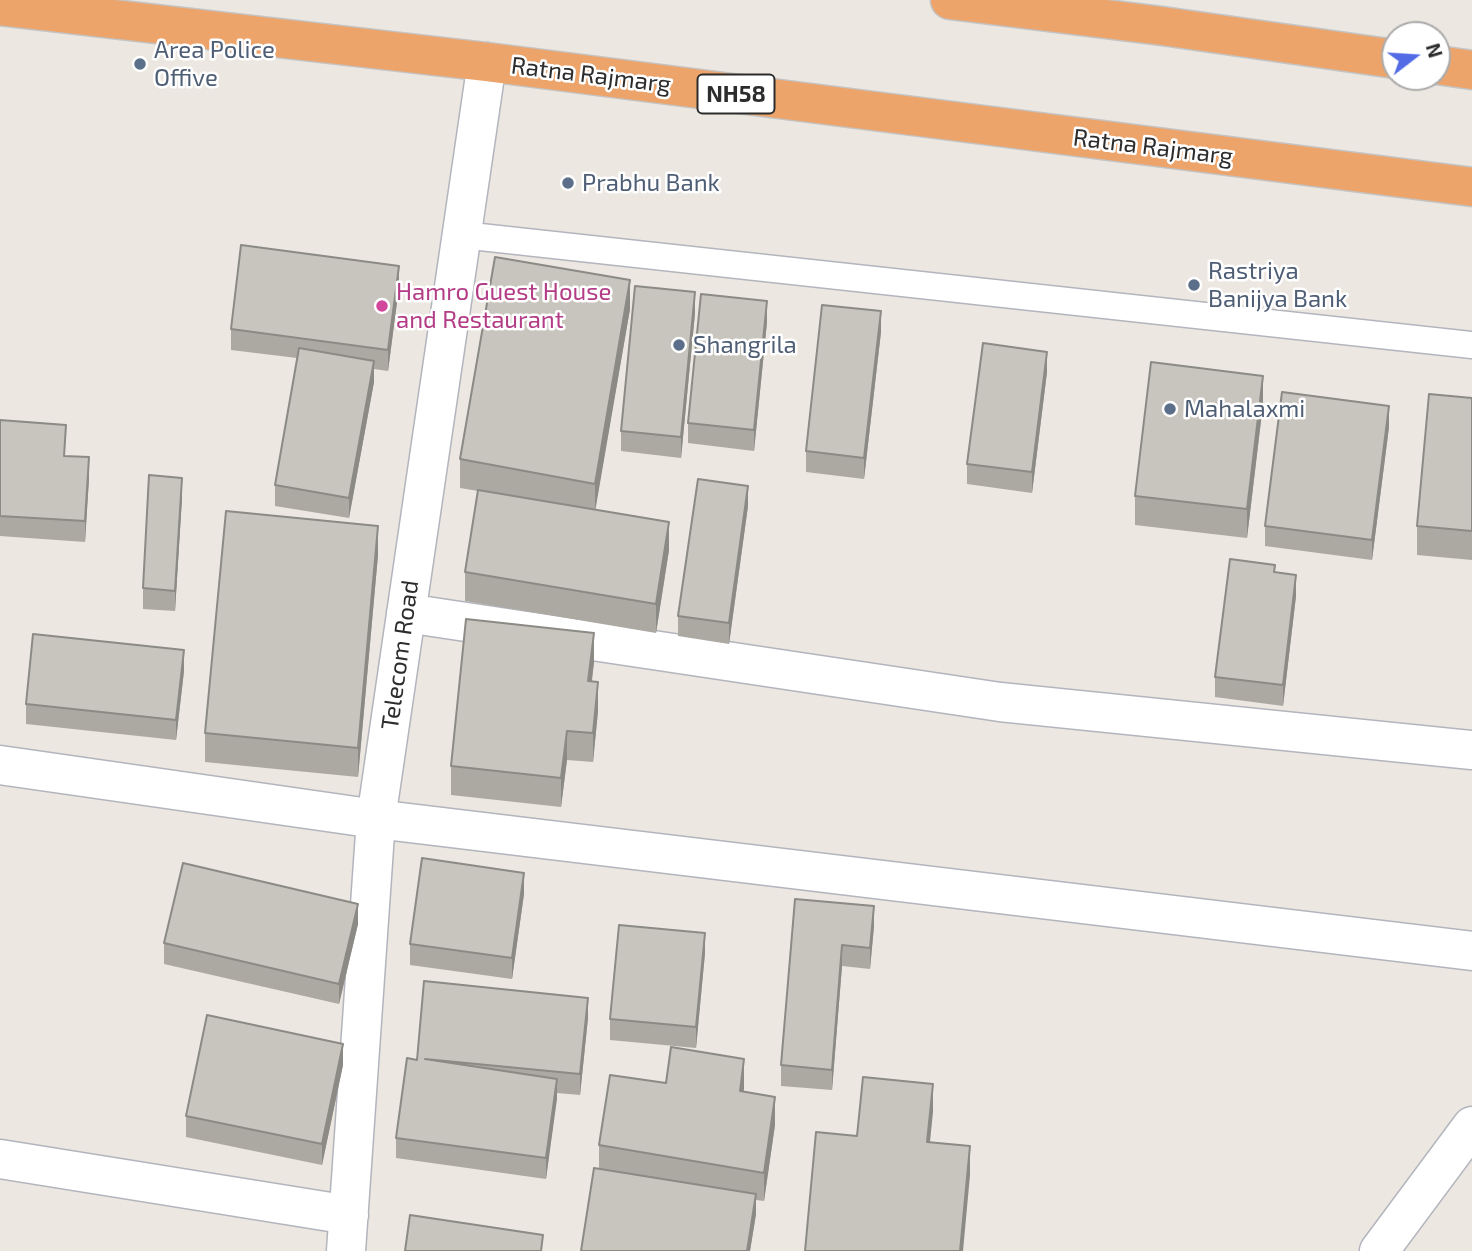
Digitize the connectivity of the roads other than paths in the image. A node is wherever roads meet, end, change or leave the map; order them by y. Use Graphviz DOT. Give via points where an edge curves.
graph roads {
  1 [pos="950,0"];
  2 [pos="0,6"];
  3 [pos="1381,57"];
  4 [pos="487,62"];
  5 [pos="1451,67"];
  6 [pos="1472,70"];
  7 [pos="1472,187"];
  8 [pos="462,235"];
  9 [pos="1472,345"];
  10 [pos="406,613"];
  11 [pos="1472,750"];
  12 [pos="0,765"];
  13 [pos="376,819"];
  14 [pos="1472,951"];
  15 [pos="1472,1126"];
  16 [pos="0,1160"];
  17 [pos="347,1233"];
  18 [pos="1379,1251"];
  1 -- 3 [label="highway"];
  2 -- 4 [label="highway, Ratna Rajmarg / NH58"];
  4 -- 7 [label="highway, Ratna Rajmarg / NH58"];
  4 -- 8 [label="street, Telecom Road"];
  5 -- 6 [label="highway"];
  8 -- 9 [label="lane"];
  8 -- 10 [label="street, Telecom Road"];
  10 -- 11 [label="street" via="1000,702"];
  10 -- 13 [label="street, Telecom Road"];
  12 -- 13 [label="street"];
  13 -- 14 [label="street"];
  13 -- 17 [label="street, Telecom Road"];
  15 -- 18 [label="street"];
  16 -- 17 [label="street"];
}
